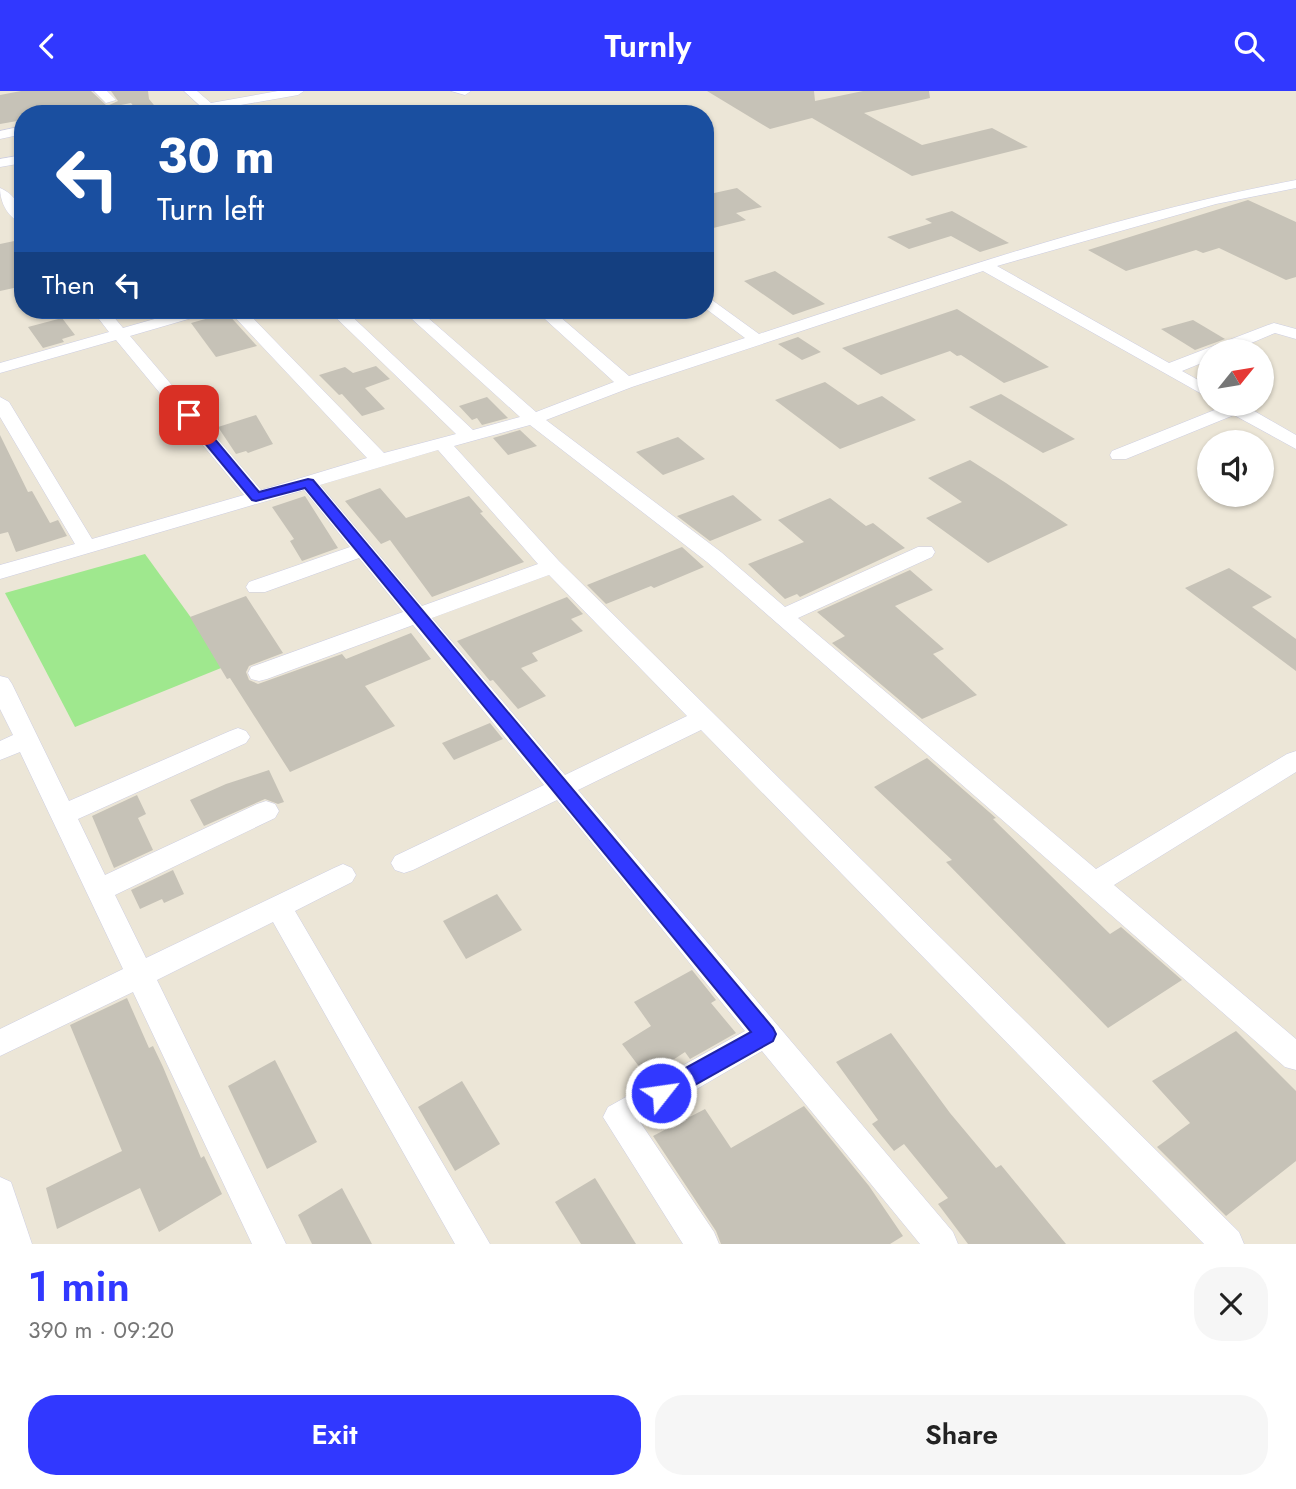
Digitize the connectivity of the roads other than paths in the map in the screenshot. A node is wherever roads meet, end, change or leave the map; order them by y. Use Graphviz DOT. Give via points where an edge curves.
graph roads {
  1 [pos="100,91"];
  2 [pos="190,91"];
  3 [pos="298,91"];
  4 [pos="457,91"];
  5 [pos="465,91"];
  6 [pos="111,105"];
  7 [pos="205,105"];
  8 [pos="238,105"];
  9 [pos="1296,184"];
  10 [pos="984,265"];
  11 [pos="714,307"];
  12 [pos="108,319"];
  13 [pos="170,319"];
  14 [pos="245,319"];
  15 [pos="345,319"];
  16 [pos="420,319"];
  17 [pos="553,319"];
  18 [pos="121,333"];
  19 [pos="1296,334"];
  20 [pos="757,339"];
  21 [pos="1247,339"];
  22 [pos="1197,359"];
  23 [pos="0,368"];
  24 [pos="1168,370"];
  25 [pos="626,383"];
  26 [pos="1197,386"];
  27 [pos="0,402"];
  28 [pos="1207,417"];
  29 [pos="1251,417"];
  30 [pos="533,419"];
  31 [pos="470,437"];
  32 [pos="1296,443"];
  33 [pos="442,444"];
  34 [pos="1119,456"];
  35 [pos="380,460"];
  36 [pos="308,483"];
  37 [pos="256,497"];
  38 [pos="87,547"];
  39 [pos="364,549"];
  40 [pos="925,552"];
  41 [pos="552,566"];
  42 [pos="0,572"];
  43 [pos="257,586"];
  44 [pos="416,613"];
  45 [pos="783,615"];
  46 [pos="259,673"];
  47 [pos="0,684"];
  48 [pos="703,719"];
  49 [pos="238,737"];
  50 [pos="26,739"];
  51 [pos="0,751"];
  52 [pos="1296,760"];
  53 [pos="560,787"];
  54 [pos="266,811"];
  55 [pos="62,814"];
  56 [pos="404,863"];
  57 [pos="344,875"];
  58 [pos="1094,884"];
  59 [pos="99,890"];
  60 [pos="279,907"];
  61 [pos="139,975"];
  62 [pos="766,1034"];
  63 [pos="0,1042"];
  64 [pos="1296,1057"];
  65 [pos="0,1193"];
  66 [pos="15,1244"];
  67 [pos="269,1244"];
  68 [pos="473,1244"];
  69 [pos="702,1244"];
  70 [pos="941,1244"];
  71 [pos="1227,1244"];
  1 -- 6 [label="street"];
  2 -- 7 [label="street"];
  3 -- 8 [label="street"];
  4 -- 5 [label="street"];
  9 -- 10 [label="street" via="1214,200"];
  10 -- 20 [label="street"];
  10 -- 24 [label="street"];
  11 -- 20 [label="street"];
  12 -- 18 [label="street"];
  13 -- 18 [label="street"];
  14 -- 35 [label="street"];
  15 -- 31 [label="street"];
  16 -- 30 [label="street"];
  17 -- 25 [label="street"];
  18 -- 23 [label="street"];
  18 -- 37 [label="street"];
  19 -- 21 [label="street" via="1274,328"];
  20 -- 25 [label="street"];
  22 -- 24 [label="street"];
  24 -- 26 [label="street"];
  25 -- 30 [label="street"];
  27 -- 38 [label="street"];
  28 -- 34 [label="street"];
  29 -- 32 [label="street"];
  30 -- 31 [label="street"];
  30 -- 45 [label="street"];
  31 -- 33 [label="street"];
  33 -- 35 [label="street"];
  33 -- 41 [label="street"];
  35 -- 36 [label="street"];
  36 -- 37 [label="street"];
  36 -- 39 [label="street"];
  37 -- 38 [label="street"];
  38 -- 42 [label="street"];
  39 -- 43 [label="street"];
  39 -- 44 [label="street"];
  40 -- 45 [label="street"];
  41 -- 44 [label="street"];
  41 -- 48 [label="street"];
  44 -- 46 [label="street"];
  44 -- 53 [label="street"];
  45 -- 58 [label="street"];
  47 -- 50 [label="street"];
  48 -- 53 [label="street"];
  48 -- 71 [label="street"];
  49 -- 55 [label="street"];
  50 -- 51 [label="street"];
  50 -- 55 [label="street"];
  52 -- 58 [label="street"];
  53 -- 56 [label="street"];
  53 -- 62 [label="street"];
  54 -- 59 [label="street"];
  55 -- 59 [label="street"];
  57 -- 60 [label="street"];
  58 -- 64 [label="street"];
  59 -- 61 [label="street"];
  60 -- 61 [label="street"];
  60 -- 68 [label="street"];
  61 -- 63 [label="street"];
  61 -- 67 [label="street"];
  62 -- 69 [label="street" via="619,1117"];
  62 -- 70 [label="street"];
  65 -- 66 [label="street"];
}
